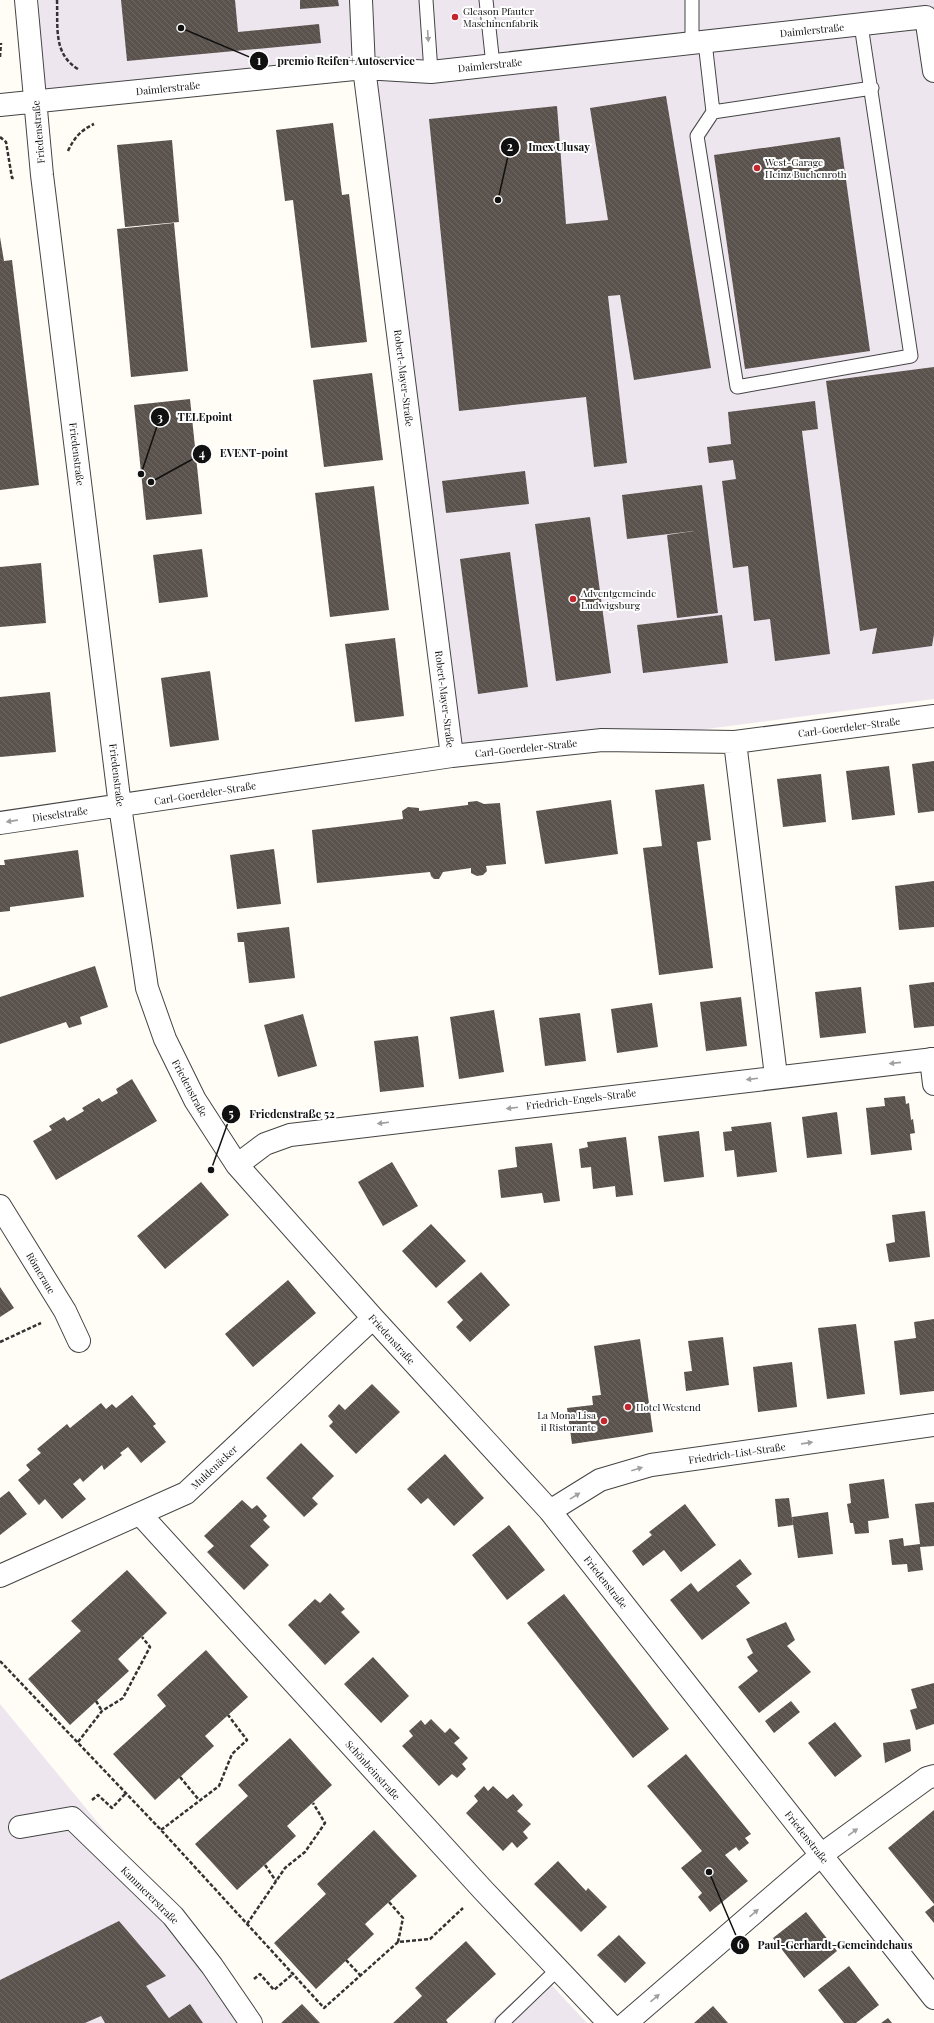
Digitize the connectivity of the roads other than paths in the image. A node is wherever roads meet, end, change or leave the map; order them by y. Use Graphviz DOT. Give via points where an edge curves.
graph roads {
  1 [pos="26,0"];
  2 [pos="361,0"];
  3 [pos="426,0"];
  4 [pos="486,0"];
  5 [pos="692,0"];
  6 [pos="862,25"];
  7 [pos="698,43"];
  8 [pos="494,65"];
  9 [pos="364,68"];
  10 [pos="934,71"];
  11 [pos="431,72"];
  12 [pos="872,88"];
  13 [pos="35,103"];
  14 [pos="0,105"];
  15 [pos="713,112"];
  16 [pos="934,716"];
  17 [pos="735,742"];
  18 [pos="452,756"];
  19 [pos="120,806"];
  20 [pos="0,823"];
  21 [pos="932,1059"];
  22 [pos="776,1076"];
  23 [pos="934,1084"];
  24 [pos="237,1165"];
  25 [pos="0,1206"];
  26 [pos="373,1318"];
  27 [pos="78,1341"];
  28 [pos="934,1425"];
  29 [pos="550,1511"];
  30 [pos="141,1514"];
  31 [pos="0,1576"];
  32 [pos="934,1776"];
  33 [pos="20,1827"];
  34 [pos="821,1855"];
  35 [pos="558,1969"];
  36 [pos="934,1998"];
  37 [pos="251,2023"];
  38 [pos="502,2023"];
  39 [pos="609,2023"];
  40 [pos="626,2023"];
  1 -- 13 [label="street, Friedenstraße"];
  2 -- 9 [label="street, Robert-Mayer-Straße"];
  3 -- 11 [label="lane, one-way"];
  4 -- 8 [label="lane"];
  5 -- 7 [label="lane"];
  6 -- 7 [label="street, Daimlerstraße"];
  6 -- 10 [label="street, Daimlerstraße" via="926,17"];
  6 -- 12 [label="lane"];
  7 -- 8 [label="street, Daimlerstraße"];
  7 -- 15 [label="lane"];
  8 -- 11 [label="street, Daimlerstraße"];
  9 -- 11 [label="street, Daimlerstraße"];
  9 -- 13 [label="street, Daimlerstraße"];
  9 -- 18 [label="street, Robert-Mayer-Straße"];
  12 -- 15 [label="lane"];
  12 -- 15 [label="lane" via="911,356 737,387 697,136"];
  13 -- 14 [label="street, Daimlerstraße"];
  13 -- 19 [label="street, Friedenstraße"];
  16 -- 17 [label="street, Carl-Goerdeler-Straße"];
  17 -- 18 [label="street, Carl-Goerdeler-Straße" via="602,740"];
  17 -- 22 [label="street"];
  18 -- 19 [label="street, Carl-Goerdeler-Straße"];
  19 -- 20 [label="street, Dieselstraße, one-way"];
  19 -- 24 [label="street, Friedenstraße" via="147,988 165,1039 195,1100"];
  21 -- 22 [label="street, Friedrich-Engels-Straße, one-way"];
  21 -- 23 [label="street"];
  22 -- 24 [label="street, Friedrich-Engels-Straße, one-way" via="290,1135 265,1144"];
  24 -- 26 [label="street, Friedenstraße"];
  25 -- 27 [label="street, Römeraue" via="65,1312"];
  26 -- 29 [label="street, Friedenstraße"];
  26 -- 30 [label="street, Muldenäcker" via="186,1493"];
  29 -- 28 [label="street, Friedrich-List-Straße, one-way" via="600,1480 651,1465"];
  29 -- 34 [label="street, Friedenstraße"];
  30 -- 31 [label="street, Muldenäcker"];
  30 -- 35 [label="street, Schönbeinstraße"];
  34 -- 32 [label="street, one-way"];
  33 -- 37 [label="street, Kammererstraße" via="72,1818 172,1916 212,1966"];
  34 -- 36 [label="street, Friedenstraße"];
  40 -- 34 [label="street, one-way"];
  35 -- 38 [label="lane"];
  35 -- 39 [label="street, Schönbeinstraße"];
}
